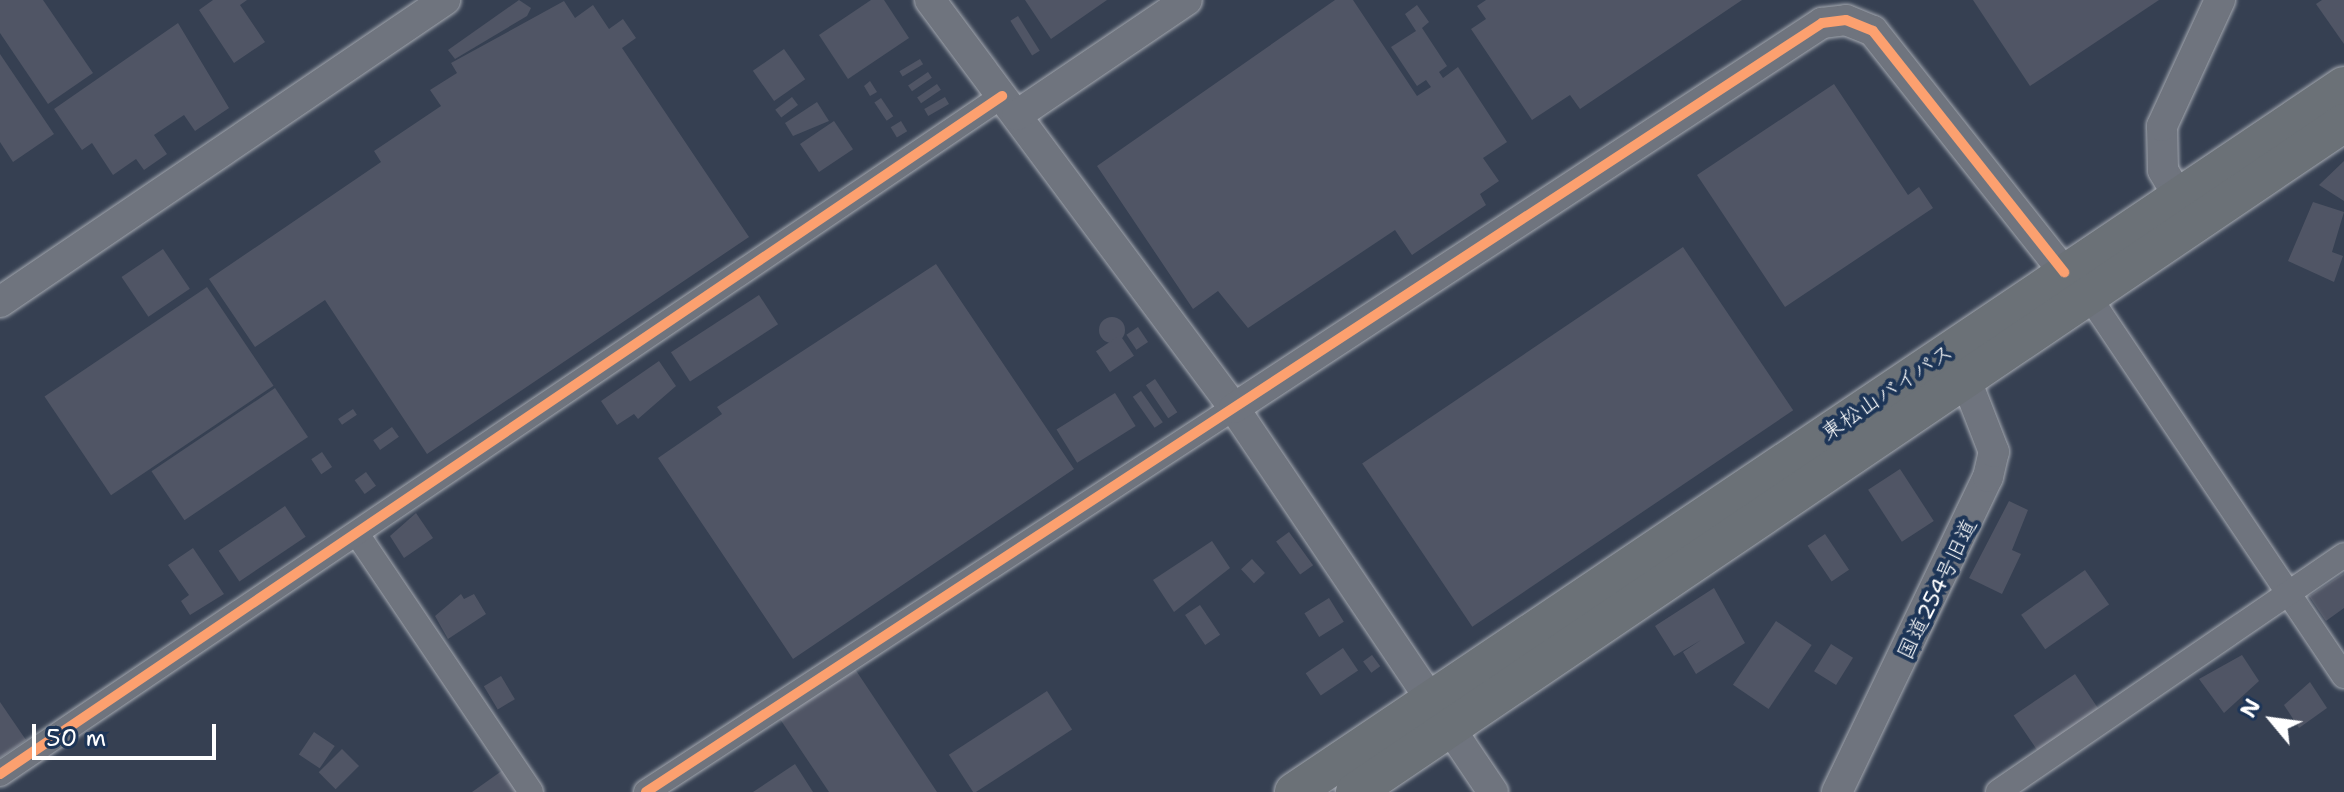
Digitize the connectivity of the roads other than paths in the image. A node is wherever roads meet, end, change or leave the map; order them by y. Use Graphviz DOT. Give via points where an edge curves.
graph roads {
  1 [pos="445,0"];
  2 [pos="930,0"];
  3 [pos="1187,0"];
  4 [pos="2220,0"];
  5 [pos="2344,86"];
  6 [pos="1010,106"];
  7 [pos="2344,123"];
  8 [pos="2179,197"];
  9 [pos="2076,284"];
  10 [pos="0,302"];
  11 [pos="1966,380"];
  12 [pos="1234,408"];
  13 [pos="357,534"];
  14 [pos="2344,555"];
  15 [pos="2288,592"];
  16 [pos="2344,676"];
  17 [pos="1440,714"];
  18 [pos="0,774"];
  19 [pos="531,792"];
  20 [pos="646,792"];
  21 [pos="1294,792"];
  22 [pos="1355,792"];
  23 [pos="1493,792"];
  24 [pos="1837,792"];
  25 [pos="1998,792"];
  1 -- 10 [label="street"];
  2 -- 6 [label="street"];
  3 -- 6 [label="street"];
  4 -- 8 [label="street" via="2162,126 2163,170"];
  5 -- 8 [label="highway, 東松山バイパス"];
  6 -- 12 [label="street"];
  6 -- 13 [label="street"];
  7 -- 9 [label="highway, 東松山バイパス"];
  8 -- 9 [label="highway, 東松山バイパス"];
  9 -- 11 [label="highway, 東松山バイパス"];
  9 -- 12 [label="street" via="1873,31 1846,20 1822,23"];
  9 -- 15 [label="street"];
  9 -- 17 [label="highway, 東松山バイパス"];
  11 -- 17 [label="highway, 東松山バイパス"];
  11 -- 24 [label="street, 国道254号旧道" via="1994,452 1988,477"];
  12 -- 17 [label="street"];
  12 -- 20 [label="street"];
  13 -- 18 [label="street"];
  13 -- 19 [label="street"];
  14 -- 15 [label="street"];
  15 -- 16 [label="street"];
  15 -- 25 [label="street"];
  17 -- 21 [label="highway"];
  17 -- 22 [label="highway"];
  17 -- 23 [label="street"];
}
